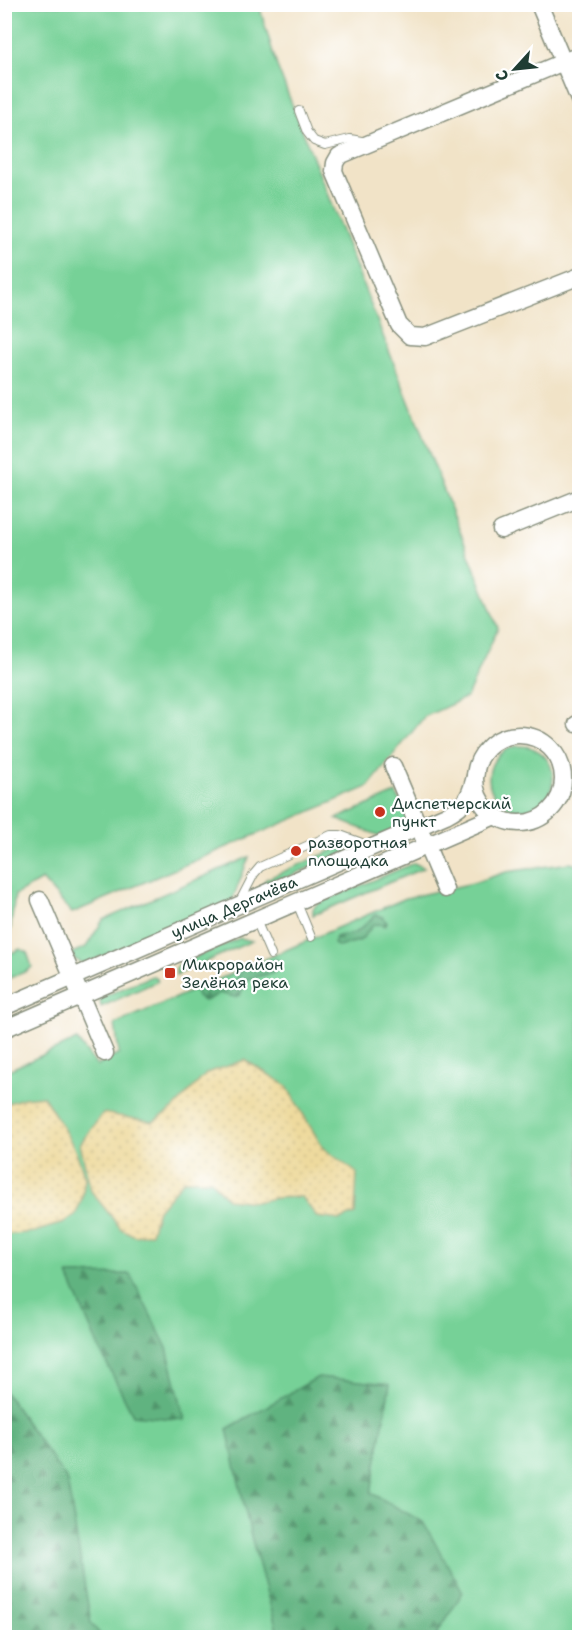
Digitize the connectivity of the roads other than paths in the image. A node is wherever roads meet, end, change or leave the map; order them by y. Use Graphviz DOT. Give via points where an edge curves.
graph roads {
  1 [pos="539,4"];
  2 [pos="579,55"];
  3 [pos="562,62"];
  4 [pos="579,102"];
  5 [pos="299,111"];
  6 [pos="370,143"];
  7 [pos="579,276"];
  8 [pos="579,498"];
  9 [pos="501,530"];
  10 [pos="393,766"];
  11 [pos="476,772"];
  12 [pos="495,816"];
  13 [pos="418,827"];
  14 [pos="427,846"];
  15 [pos="373,847"];
  16 [pos="444,889"];
  17 [pos="40,900"];
  18 [pos="297,903"];
  19 [pos="238,905"];
  20 [pos="256,920"];
  21 [pos="311,937"];
  22 [pos="271,955"];
  23 [pos="77,987"];
  24 [pos="4,1007"];
  25 [pos="4,1029"];
  26 [pos="105,1053"];
  1 -- 3 [label="street"];
  2 -- 3 [label="street"];
  3 -- 4 [label="street"];
  3 -- 6 [label="street"];
  5 -- 6 [label="lane" via="314,141 326,145 350,139"];
  6 -- 7 [label="street" via="339,156 334,171 399,325 410,336 425,337"];
  8 -- 9 [label="street"];
  10 -- 13 [label="street"];
  11 -- 12 [label="street" via="479,795"];
  11 -- 12 [label="street" via="480,760 496,742 525,735 542,742 556,754 561,765 558,801 541,818 516,823"];
  11 -- 13 [label="street, улица Дергачёва" via="471,794 465,801 453,812"];
  12 -- 14 [label="street, улица Дергачёва"];
  13 -- 14 [label="street"];
  13 -- 15 [label="street, улица Дергачёва"];
  14 -- 16 [label="street"];
  14 -- 18 [label="street, улица Дергачёва"];
  15 -- 19 [label="street, улица Дергачёва"];
  15 -- 19 [label="lane" via="331,835 260,867"];
  17 -- 23 [label="street"];
  18 -- 20 [label="street, улица Дергачёва"];
  18 -- 21 [label="lane"];
  19 -- 23 [label="street, улица Дергачёва"];
  20 -- 22 [label="lane"];
  20 -- 23 [label="street, улица Дергачёва"];
  23 -- 24 [label="street, улица Дергачёва"];
  23 -- 25 [label="street, улица Дергачёва"];
  23 -- 26 [label="street"];
}
